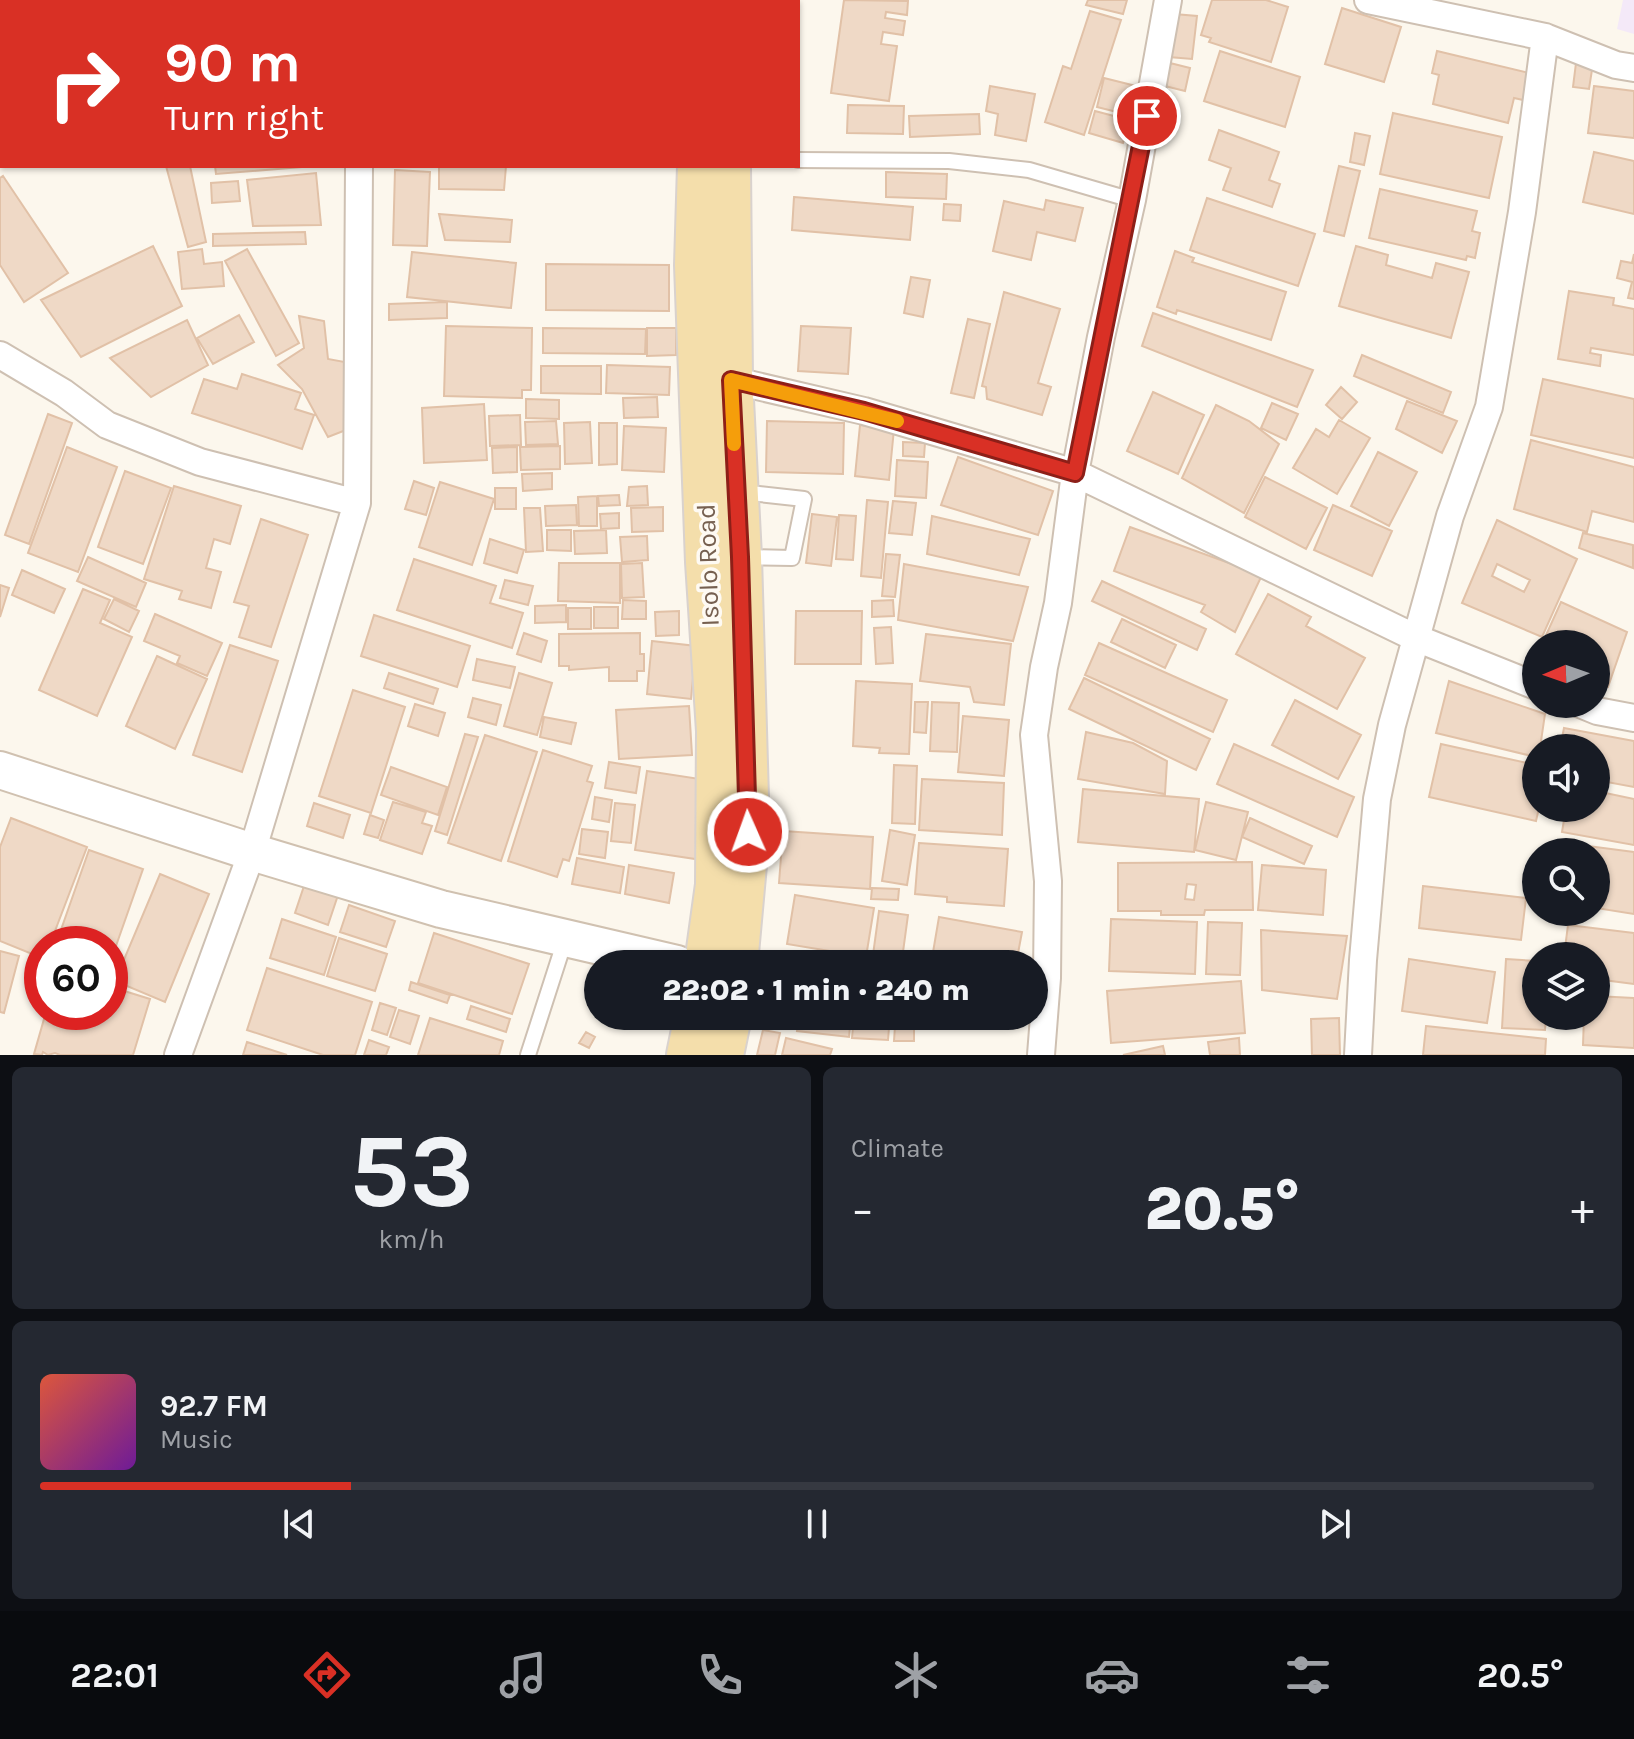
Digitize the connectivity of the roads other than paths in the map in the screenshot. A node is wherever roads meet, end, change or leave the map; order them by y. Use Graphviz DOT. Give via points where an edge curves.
graph roads {
  1 [pos="1168,0"];
  2 [pos="1368,0"];
  3 [pos="1545,37"];
  4 [pos="1634,68"];
  5 [pos="800,160"];
  6 [pos="359,168"];
  7 [pos="699,168"];
  8 [pos="729,168"];
  9 [pos="1132,200"];
  10 [pos="0,355"];
  11 [pos="731,380"];
  12 [pos="1075,473"];
  13 [pos="737,492"];
  14 [pos="357,503"];
  15 [pos="724,560"];
  16 [pos="1416,638"];
  17 [pos="1522,680"];
  18 [pos="1610,713"];
  19 [pos="1634,718"];
  20 [pos="0,770"];
  21 [pos="252,852"];
  22 [pos="566,937"];
  23 [pos="619,950"];
  24 [pos="708,950"];
  25 [pos="737,950"];
  26 [pos="693,1030"];
  27 [pos="727,1030"];
  28 [pos="178,1055"];
  29 [pos="528,1055"];
  30 [pos="688,1055"];
  31 [pos="722,1055"];
  32 [pos="1041,1055"];
  33 [pos="1358,1055"];
  1 -- 9 [label="street"];
  2 -- 3 [label="street"];
  3 -- 4 [label="street"];
  3 -- 16 [label="street" via="1489,407 1450,516"];
  5 -- 9 [label="lane" via="949,161 1015,168"];
  6 -- 14 [label="street"];
  7 -- 15 [label="main road, Isolo Road" via="696,265"];
  8 -- 11 [label="main road, Isolo Road"];
  9 -- 12 [label="street"];
  10 -- 14 [label="street" via="107,425 200,462"];
  11 -- 12 [label="street" via="864,411"];
  11 -- 13 [label="main road, Isolo Road"];
  12 -- 16 [label="street"];
  12 -- 32 [label="street" via="1034,735 1048,881"];
  13 -- 15 [label="main road, Isolo Road"];
  13 -- 15 [label="lane" via="804,499 792,558"];
  14 -- 21 [label="street"];
  15 -- 24 [label="main road, Isolo Road" via="717,885"];
  15 -- 25 [label="main road, Isolo Road" via="748,832"];
  16 -- 17 [label="street"];
  16 -- 33 [label="street" via="1377,799"];
  18 -- 19 [label="street"];
  20 -- 21 [label="street"];
  21 -- 22 [label="street" via="441,909"];
  21 -- 28 [label="street"];
  22 -- 23 [label="street"];
  22 -- 29 [label="lane"];
  26 -- 30 [label="main road"];
  27 -- 31 [label="main road"];
}
